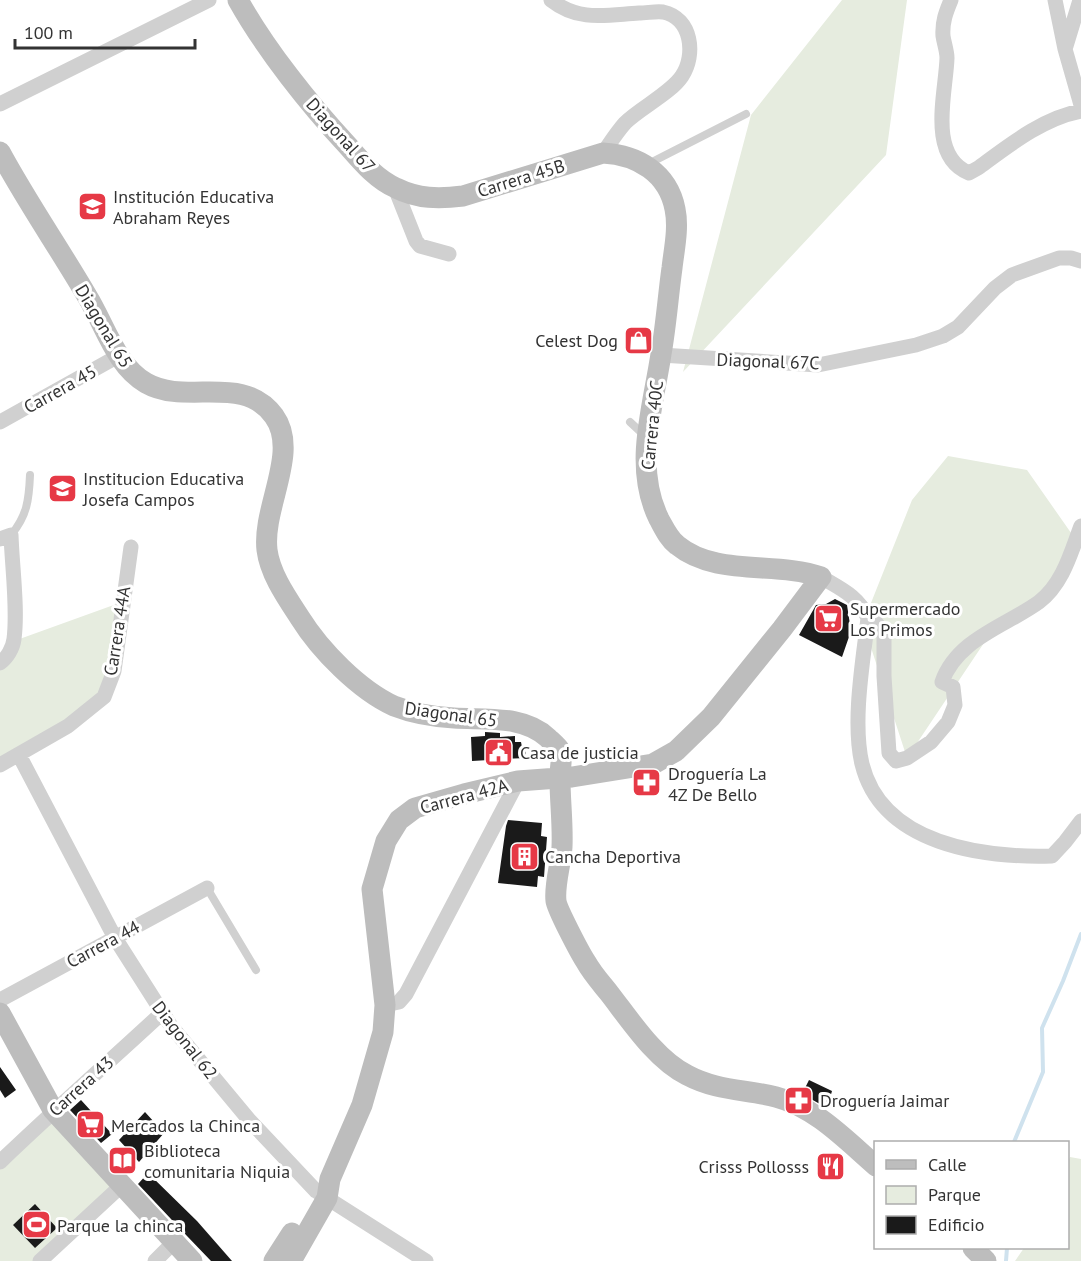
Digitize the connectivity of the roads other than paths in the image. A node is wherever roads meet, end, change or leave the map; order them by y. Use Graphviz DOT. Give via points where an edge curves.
graph roads {
  1 [pos="209,0"];
  2 [pos="238,0"];
  3 [pos="551,0"];
  4 [pos="951,0"];
  5 [pos="1055,0"];
  6 [pos="1080,0"];
  7 [pos="1065,49"];
  8 [pos="0,105"];
  9 [pos="1081,105"];
  10 [pos="1081,111"];
  11 [pos="747,114"];
  12 [pos="0,152"];
  13 [pos="603,153"];
  14 [pos="647,165"];
  15 [pos="395,188"];
  16 [pos="449,254"];
  17 [pos="1081,261"];
  18 [pos="661,355"];
  19 [pos="120,356"];
  20 [pos="0,422"];
  21 [pos="630,422"];
  22 [pos="648,440"];
  23 [pos="30,475"];
  24 [pos="1081,526"];
  25 [pos="5,537"];
  26 [pos="131,548"];
  27 [pos="821,577"];
  28 [pos="868,618"];
  29 [pos="0,663"];
  30 [pos="19,755"];
  31 [pos="0,765"];
  32 [pos="559,776"];
  33 [pos="518,781"];
  34 [pos="1081,821"];
  35 [pos="207,888"];
  36 [pos="114,938"];
  37 [pos="256,970"];
  38 [pos="0,1000"];
  39 [pos="385,1005"];
  40 [pos="163,1012"];
  41 [pos="0,1014"];
  42 [pos="53,1110"];
  43 [pos="0,1162"];
  44 [pos="874,1164"];
  45 [pos="121,1186"];
  46 [pos="324,1190"];
  47 [pos="174,1242"];
  48 [pos="974,1249"];
  49 [pos="40,1261"];
  50 [pos="155,1261"];
  51 [pos="192,1261"];
  52 [pos="275,1261"];
  53 [pos="291,1261"];
  54 [pos="426,1261"];
  55 [pos="986,1261"];
  1 -- 8 [label="street"];
  2 -- 15 [label="street, Diagonal 67" via="254,28 327,123 374,173"];
  3 -- 13 [label="street" via="563,10 584,15 662,12 674,16 689,37 689,63 681,78 625,124"];
  4 -- 10 [label="street" via="943,21 947,56 942,134 948,152 962,170 969,173 1034,130 1065,114"];
  5 -- 7 [label="street"];
  6 -- 7 [label="street"];
  7 -- 9 [label="street"];
  11 -- 14 [label="lane"];
  12 -- 19 [label="street, Diagonal 65"];
  13 -- 14 [label="street, Carrera 45B" via="622,154"];
  13 -- 15 [label="street, Carrera 45B" via="463,196 415,196"];
  14 -- 18 [label="street, Carrera 40C" via="669,191 676,211"];
  15 -- 16 [label="street" via="420,246"];
  17 -- 18 [label="street, Diagonal 67C" via="1059,258 1012,275 958,327 916,345 818,365"];
  18 -- 22 [label="street, Carrera 40C"];
  19 -- 20 [label="street, Carrera 45"];
  19 -- 32 [label="street, Diagonal 65" via="129,370 161,390 237,393 258,401 273,413 285,442 268,526 267,549 272,567 301,621 345,670 398,708 449,718 527,723 559,748"];
  21 -- 22 [label="lane"];
  22 -- 27 [label="street, Carrera 40C" via="646,476 655,510 674,543 689,555"];
  23 -- 25 [label="lane" via="25,515 21,524"];
  24 -- 28 [label="street, Carrera 40C" via="1058,583 1040,601 964,649 947,668 942,682 953,687 955,705 948,722 931,742 896,761 889,753 884,633"];
  25 -- 29 [label="street" via="14,641"];
  26 -- 30 [label="street, Carrera 44A" via="114,671 104,697 68,726"];
  27 -- 28 [label="street, Carrera 40C" via="851,595"];
  27 -- 32 [label="street, Carrera 42A" via="711,717 676,751 653,764"];
  28 -- 34 [label="street" via="858,728 862,764 870,786 888,811 928,838 987,854 1052,856"];
  30 -- 31 [label="street, Carrera 44A"];
  30 -- 36 [label="street, Diagonal 62"];
  32 -- 33 [label="street, Carrera 42A"];
  32 -- 44 [label="street, Diagonal 65" via="562,847 556,902 586,962 628,1018 669,1064 688,1076 718,1088 776,1097 793,1104 830,1126"];
  33 -- 39 [label="street" via="406,994 399,1002"];
  33 -- 39 [label="street, Carrera 42A" via="415,808 399,820 386,841 372,889"];
  35 -- 36 [label="street, Carrera 44"];
  35 -- 37 [label="lane"];
  36 -- 38 [label="street, Carrera 44"];
  36 -- 40 [label="street, Diagonal 62"];
  39 -- 46 [label="street, Carrera 42A" via="383,1032 362,1105"];
  40 -- 42 [label="street, Carrera 43"];
  40 -- 46 [label="street, Diagonal 62" via="250,1120"];
  41 -- 42 [label="street"];
  42 -- 43 [label="street, Carrera 43"];
  42 -- 45 [label="street"];
  45 -- 47 [label="street"];
  45 -- 49 [label="street"];
  46 -- 52 [label="street"];
  46 -- 53 [label="street"];
  46 -- 54 [label="street, Diagonal 62"];
  47 -- 50 [label="street"];
  47 -- 51 [label="street"];
  48 -- 55 [label="street"];
}
